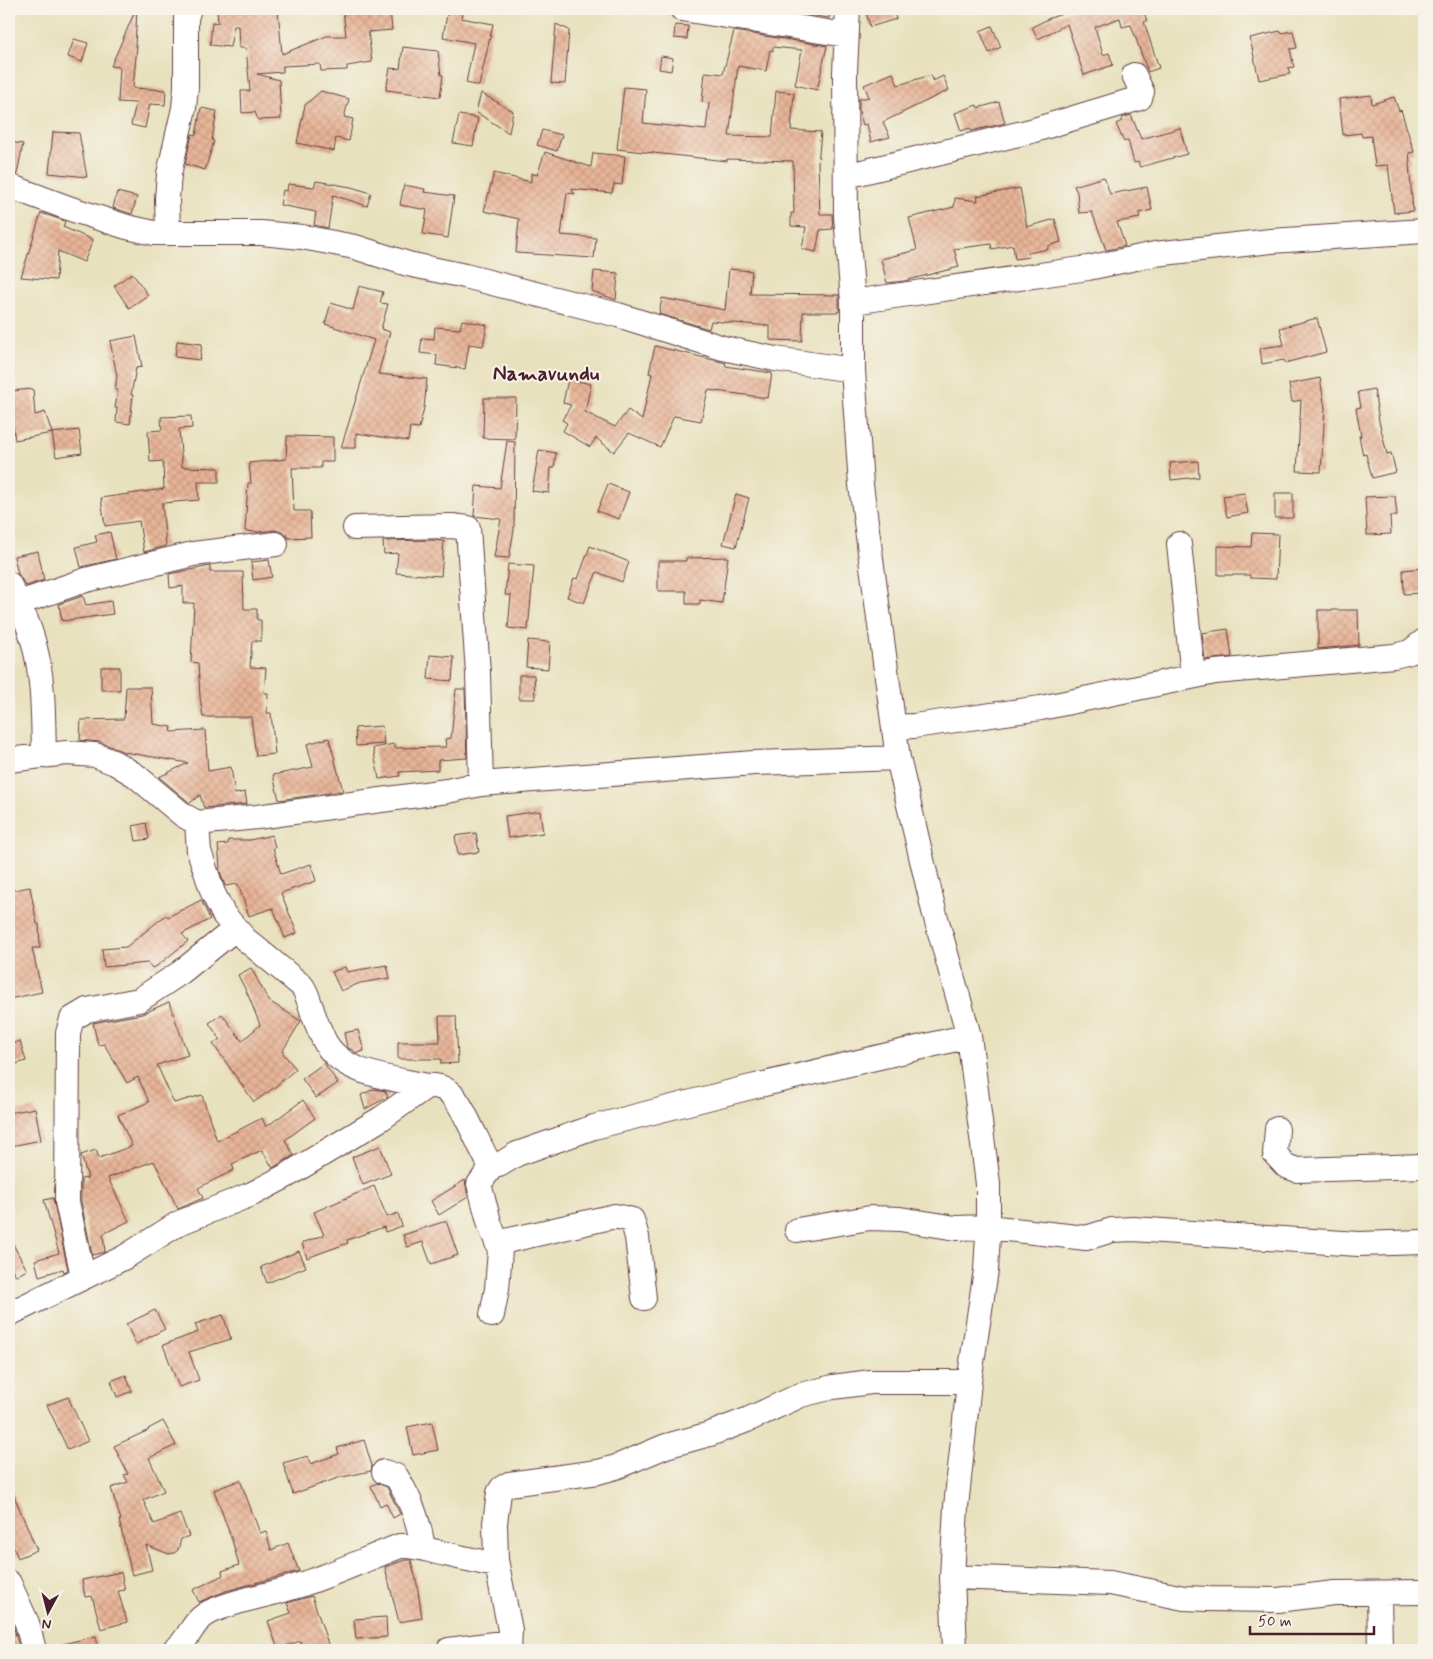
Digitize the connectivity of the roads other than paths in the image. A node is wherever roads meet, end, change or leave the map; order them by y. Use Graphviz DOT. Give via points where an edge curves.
graph roads {
  1 [pos="189,9"];
  2 [pos="682,9"];
  3 [pos="848,9"];
  4 [pos="846,35"];
  5 [pos="1134,75"];
  6 [pos="846,176"];
  7 [pos="9,186"];
  8 [pos="1424,231"];
  9 [pos="168,233"];
  10 [pos="853,302"];
  11 [pos="853,370"];
  12 [pos="355,528"];
  13 [pos="276,544"];
  14 [pos="1179,544"];
  15 [pos="14,594"];
  16 [pos="1424,641"];
  17 [pos="1193,676"];
  18 [pos="894,727"];
  19 [pos="44,755"];
  20 [pos="898,758"];
  21 [pos="9,760"];
  22 [pos="481,784"];
  23 [pos="197,823"];
  24 [pos="235,929"];
  25 [pos="969,1036"];
  26 [pos="427,1086"];
  27 [pos="1277,1129"];
  28 [pos="493,1165"];
  29 [pos="1424,1166"];
  30 [pos="988,1227"];
  31 [pos="797,1230"];
  32 [pos="1424,1242"];
  33 [pos="497,1243"];
  34 [pos="83,1276"];
  35 [pos="644,1298"];
  36 [pos="9,1314"];
  37 [pos="492,1316"];
  38 [pos="969,1382"];
  39 [pos="384,1472"];
  40 [pos="423,1547"];
  41 [pos="497,1565"];
  42 [pos="952,1577"];
  43 [pos="9,1583"];
  44 [pos="1424,1592"];
  45 [pos="1379,1593"];
  46 [pos="509,1646"];
  47 [pos="34,1650"];
  48 [pos="174,1650"];
  49 [pos="449,1650"];
  50 [pos="956,1650"];
  51 [pos="1380,1650"];
  1 -- 9 [label="street" via="186,18 184,108 169,174"];
  2 -- 4 [label="street"];
  3 -- 4 [label="street"];
  4 -- 6 [label="street"];
  5 -- 6 [label="street" via="1143,94 1140,98 1031,130"];
  6 -- 10 [label="street"];
  7 -- 9 [label="street" via="127,227"];
  8 -- 10 [label="street" via="1271,241 1155,254 1088,268"];
  9 -- 11 [label="street" via="261,233 355,247 408,264 618,315 723,348"];
  10 -- 11 [label="street"];
  11 -- 18 [label="street" via="861,485"];
  12 -- 22 [label="street" via="468,528 478,673"];
  13 -- 15 [label="street" via="193,554"];
  14 -- 17 [label="street"];
  15 -- 19 [label="street" via="34,644 42,688"];
  16 -- 17 [label="street" via="1410,652 1394,656"];
  17 -- 18 [label="street" via="1041,708"];
  18 -- 20 [label="street"];
  19 -- 21 [label="street"];
  19 -- 23 [label="street" via="66,752 95,755 115,763 136,775"];
  20 -- 22 [label="street" via="754,763"];
  20 -- 25 [label="street" via="934,911"];
  22 -- 23 [label="street"];
  23 -- 24 [label="street" via="199,852 212,893"];
  24 -- 26 [label="street" via="302,986 331,1052 364,1071"];
  24 -- 34 [label="street" via="180,973 139,1000 87,1010 72,1019 68,1033 67,1202"];
  25 -- 28 [label="street" via="594,1127"];
  25 -- 30 [label="street" via="988,1184"];
  26 -- 28 [label="street" via="434,1085 448,1091 458,1101"];
  26 -- 34 [label="street" via="382,1118 286,1176 252,1194 179,1223 125,1257"];
  27 -- 29 [label="street" via="1275,1154 1286,1166 1297,1170"];
  28 -- 33 [label="street" via="479,1184"];
  30 -- 31 [label="street" via="956,1228 870,1218"];
  30 -- 32 [label="street" via="1086,1238 1112,1230 1134,1229 1358,1244"];
  30 -- 38 [label="street" via="986,1270"];
  33 -- 35 [label="street" via="615,1216 632,1220"];
  33 -- 37 [label="street" via="499,1265"];
  34 -- 36 [label="street"];
  38 -- 41 [label="street" via="871,1382 832,1387 801,1395 747,1420 666,1446 616,1467 509,1484 499,1493 495,1523"];
  38 -- 42 [label="street"];
  39 -- 40 [label="street" via="396,1476 410,1500"];
  40 -- 41 [label="street"];
  40 -- 48 [label="street" via="400,1546 297,1586 211,1612 201,1617 180,1647"];
  41 -- 46 [label="street" via="510,1630"];
  42 -- 45 [label="street" via="1110,1583 1184,1598 1208,1599 1278,1600 1334,1593"];
  42 -- 50 [label="street"];
  43 -- 47 [label="street" via="27,1623"];
  44 -- 45 [label="street"];
  45 -- 51 [label="street"];
  46 -- 49 [label="street"];
}
